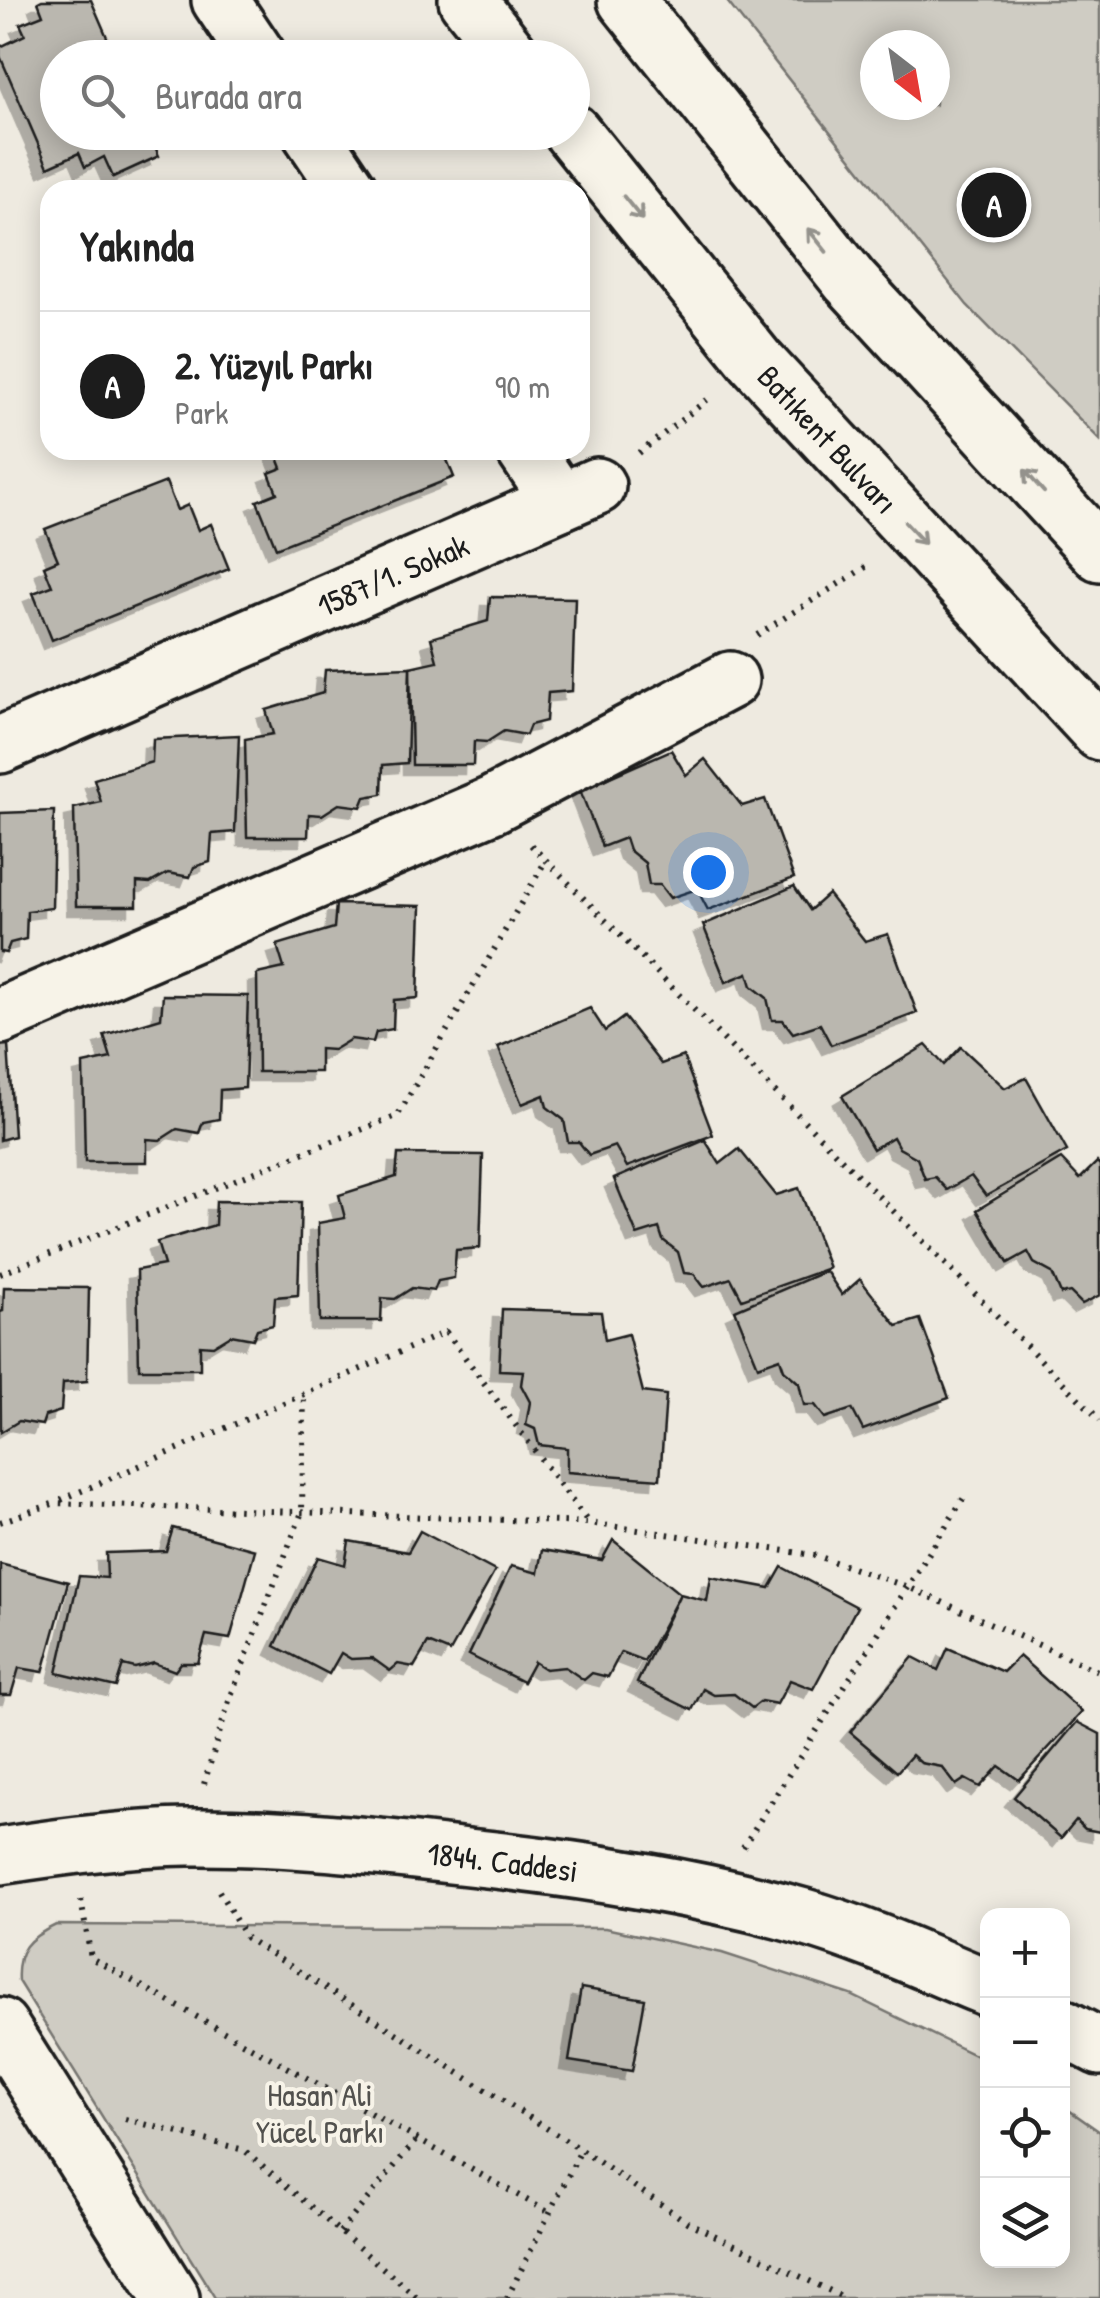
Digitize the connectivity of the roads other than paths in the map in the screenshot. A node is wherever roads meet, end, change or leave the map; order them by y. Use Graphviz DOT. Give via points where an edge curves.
graph roads {
  1 [pos="220,0"];
  2 [pos="466,0"];
  3 [pos="626,0"];
  4 [pos="247,40"];
  5 [pos="498,40"];
  6 [pos="322,150"];
  7 [pos="586,150"];
  8 [pos="342,180"];
  9 [pos="537,460"];
  10 [pos="1100,553"];
  11 [pos="739,661"];
  12 [pos="1100,732"];
  13 [pos="0,744"];
  14 [pos="0,1016"];
  15 [pos="0,1856"];
  16 [pos="980,1985"];
  17 [pos="0,2026"];
  18 [pos="1070,2030"];
  19 [pos="1100,2047"];
  20 [pos="171,2298"];
  1 -- 4 [label="street"];
  2 -- 5 [label="street"];
  10 -- 3 [label="street, one-way" via="850,281"];
  6 -- 8 [label="street"];
  7 -- 12 [label="street, Batıkent Bulvarı, one-way" via="756,361"];
  9 -- 13 [label="street, 1587/1. Sokak" via="579,494"];
  11 -- 14 [label="street" via="492,804"];
  15 -- 16 [label="street, 1844. Caddesi" via="72,1844 256,1838 591,1871 807,1918"];
  17 -- 20 [label="street"];
  18 -- 19 [label="street"];
}
